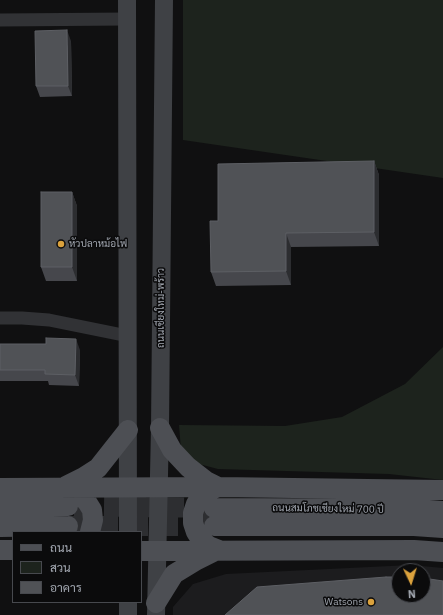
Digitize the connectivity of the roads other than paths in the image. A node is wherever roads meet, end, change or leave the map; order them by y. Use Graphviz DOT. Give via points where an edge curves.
graph roads {
  1 [pos="127,0"];
  2 [pos="164,0"];
  3 [pos="127,18"];
  4 [pos="0,20"];
  5 [pos="0,318"];
  6 [pos="128,336"];
  7 [pos="160,428"];
  8 [pos="128,430"];
  9 [pos="62,487"];
  10 [pos="159,487"];
  11 [pos="219,487"];
  12 [pos="0,488"];
  13 [pos="128,488"];
  14 [pos="443,490"];
  15 [pos="68,506"];
  16 [pos="0,507"];
  17 [pos="443,511"];
  18 [pos="68,526"];
  19 [pos="0,527"];
  20 [pos="443,528"];
  21 [pos="90,531"];
  22 [pos="128,531"];
  23 [pos="0,550"];
  24 [pos="12,550"];
  25 [pos="149,550"];
  26 [pos="219,550"];
  27 [pos="443,552"];
  28 [pos="128,603"];
  29 [pos="156,609"];
  30 [pos="128,615"];
  1 -- 3 [label="main road"];
  2 -- 7 [label="main road, ถนนเชียงใหม่-พร้าว"];
  3 -- 4 [label="street"];
  3 -- 6 [label="main road"];
  5 -- 6 [label="street" via="49,320"];
  6 -- 8 [label="main road"];
  7 -- 10 [label="main road, ถนนเชียงใหม่-พร้าว"];
  7 -- 11 [label="main road" via="172,450 188,467 206,481"];
  8 -- 9 [label="main road" via="98,468"];
  8 -- 13 [label="main road"];
  9 -- 12 [label="main road"];
  9 -- 13 [label="main road"];
  9 -- 21 [label="main road" via="80,494 87,502 92,510"];
  10 -- 11 [label="main road"];
  10 -- 13 [label="main road"];
  10 -- 25 [label="main road, ถนนเชียงใหม่-พร้าว"];
  11 -- 14 [label="main road"];
  11 -- 26 [label="main road" via="210,490 198,500 192,523 201,540"];
  13 -- 22 [label="main road"];
  15 -- 16 [label="main road"];
  17 -- 20 [label="main road, ถนนสมโภชเชียงใหม่ 700 ปี" via="214,517"];
  18 -- 19 [label="main road"];
  23 -- 24 [label="main road"];
  25 -- 26 [label="main road"];
  25 -- 29 [label="main road, ถนนเชียงใหม่-พร้าว"];
  26 -- 27 [label="main road"];
  26 -- 29 [label="main road" via="174,574"];
  28 -- 30 [label="main road"];
}
